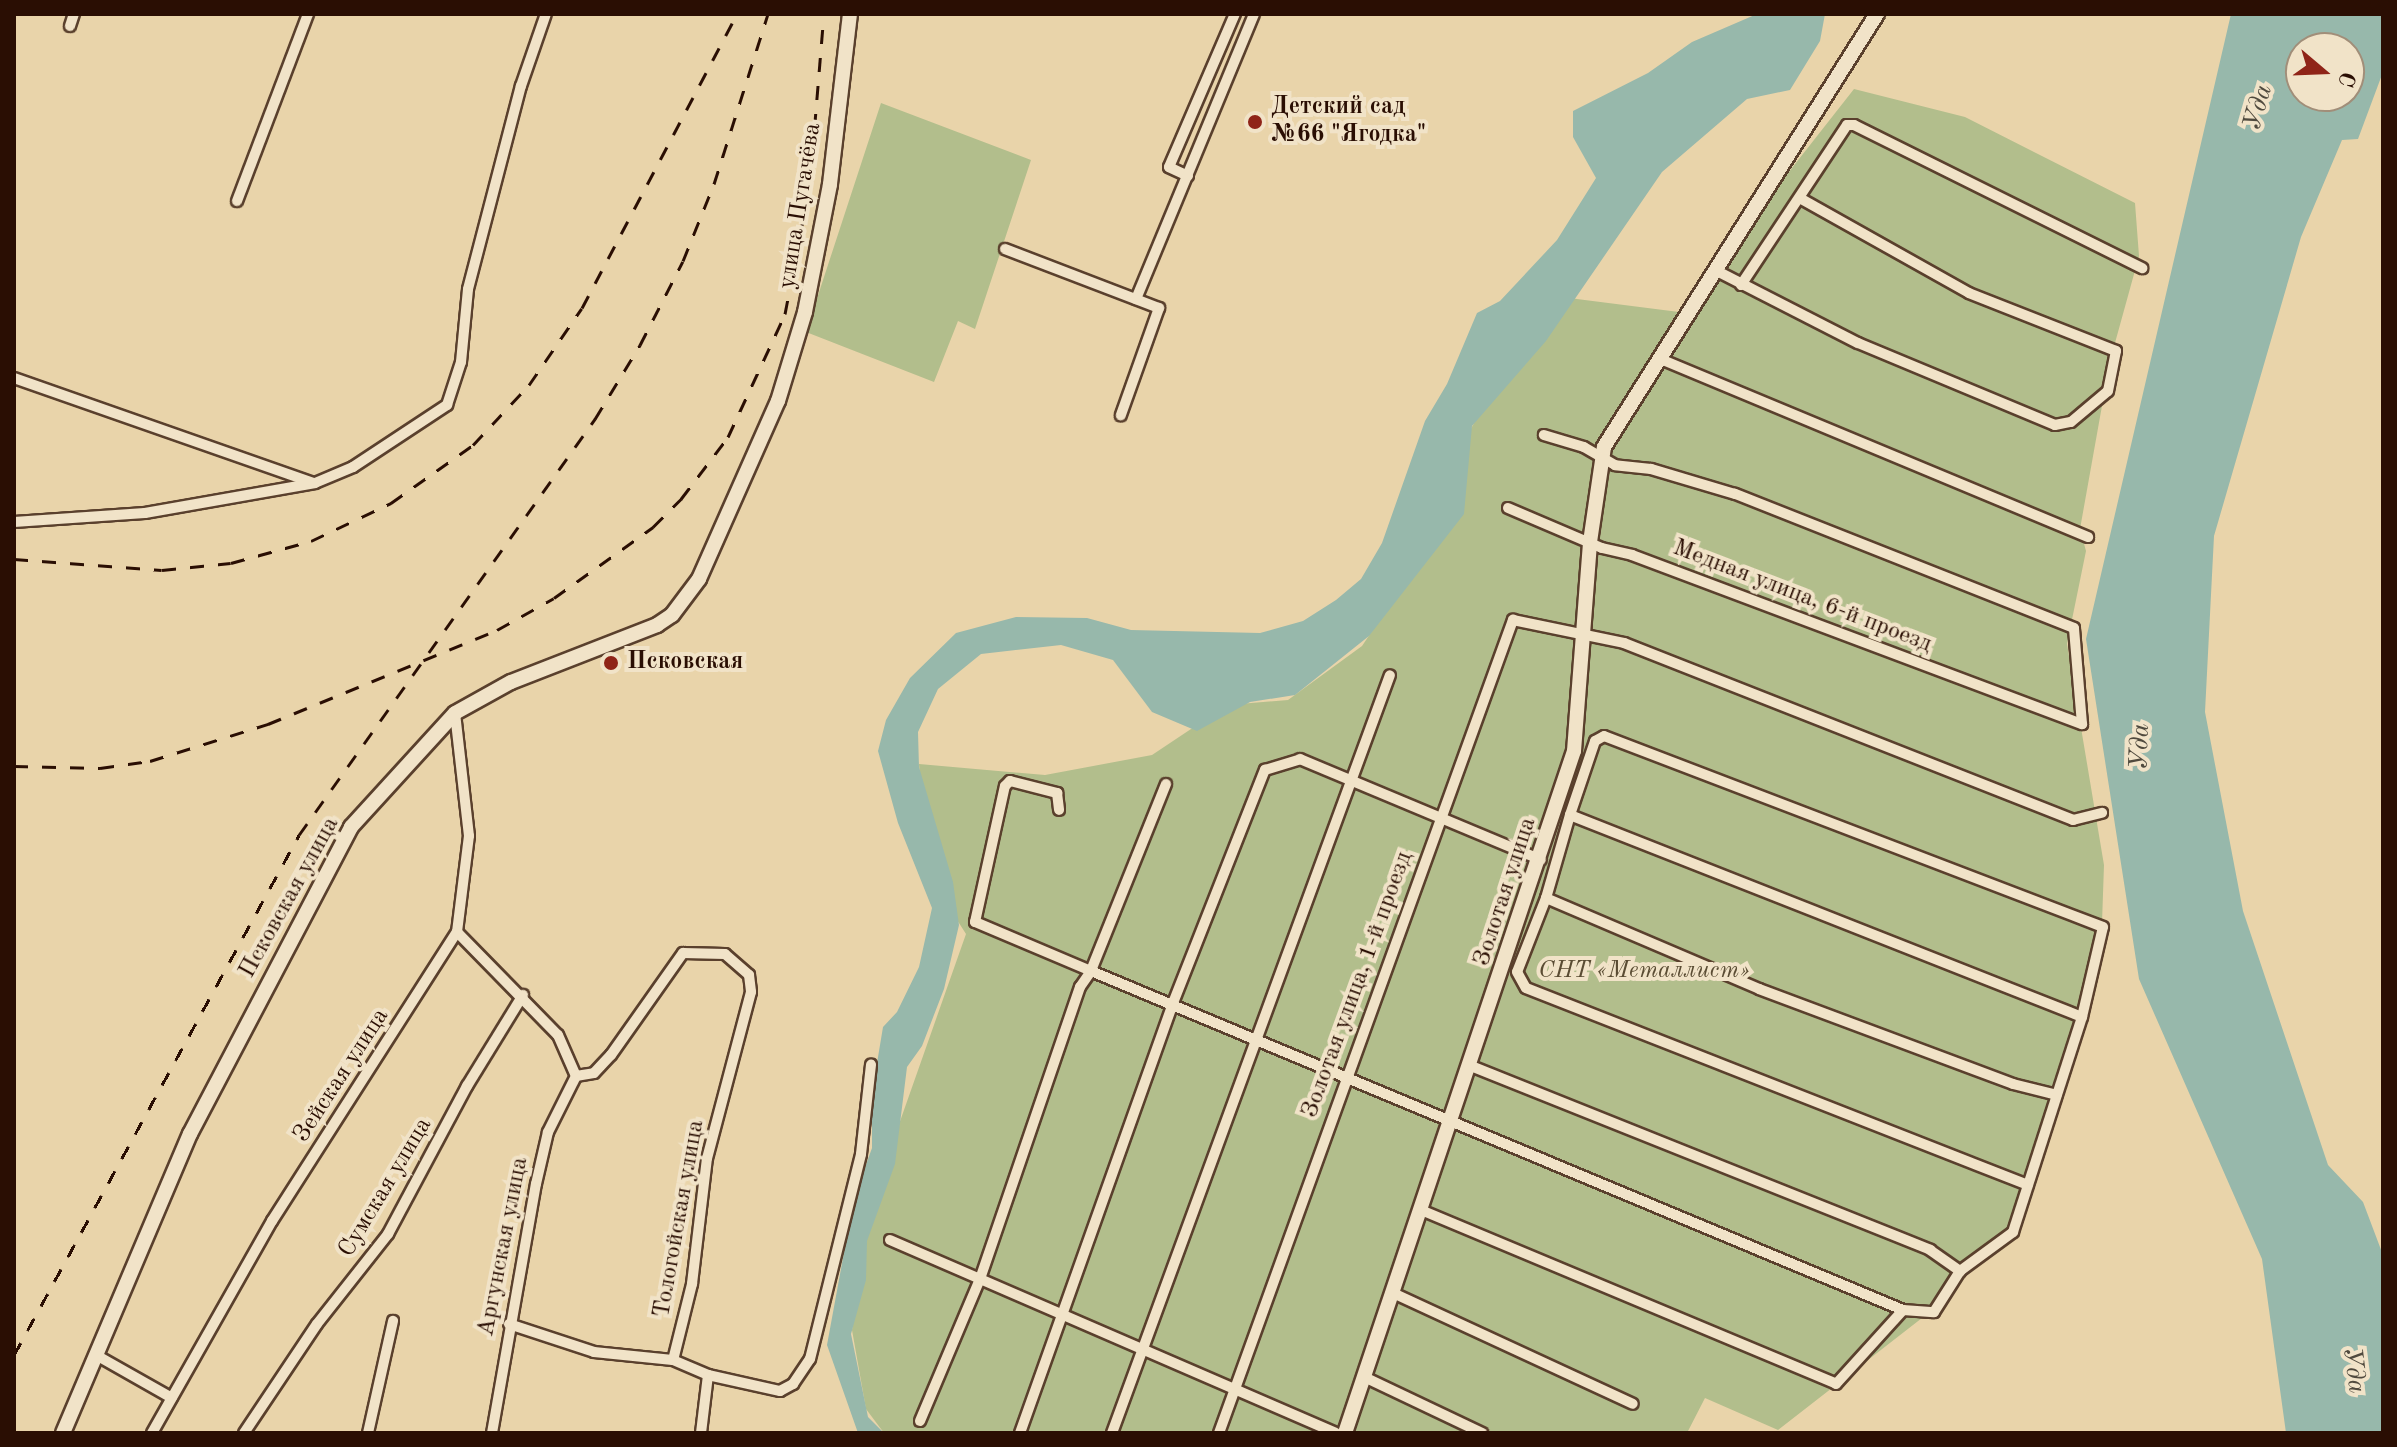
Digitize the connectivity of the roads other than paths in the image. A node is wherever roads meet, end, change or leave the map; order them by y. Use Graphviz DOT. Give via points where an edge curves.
graph roads {
  1 [pos="74,14"];
  2 [pos="308,14"];
  3 [pos="546,14"];
  4 [pos="850,14"];
  5 [pos="1235,14"];
  6 [pos="1254,14"];
  7 [pos="1877,14"];
  8 [pos="70,26"];
  9 [pos="1188,176"];
  10 [pos="1800,198"];
  11 [pos="237,201"];
  12 [pos="1005,249"];
  13 [pos="2142,268"];
  14 [pos="1717,271"];
  15 [pos="1741,285"];
  16 [pos="1136,299"];
  17 [pos="1658,358"];
  18 [pos="14,378"];
  19 [pos="778,401"];
  20 [pos="1121,415"];
  21 [pos="1544,435"];
  22 [pos="1602,456"];
  23 [pos="315,483"];
  24 [pos="1508,508"];
  25 [pos="14,522"];
  26 [pos="2088,537"];
  27 [pos="1590,542"];
  28 [pos="1582,636"];
  29 [pos="1390,675"];
  30 [pos="455,713"];
  31 [pos="1353,781"];
  32 [pos="1166,784"];
  33 [pos="1059,810"];
  34 [pos="2102,813"];
  35 [pos="1570,815"];
  36 [pos="1441,817"];
  37 [pos="1541,860"];
  38 [pos="1532,886"];
  39 [pos="1547,895"];
  40 [pos="457,932"];
  41 [pos="1091,971"];
  42 [pos="523,995"];
  43 [pos="1173,1003"];
  44 [pos="2082,1017"];
  45 [pos="1256,1037"];
  46 [pos="871,1065"];
  47 [pos="1471,1066"];
  48 [pos="1346,1074"];
  49 [pos="576,1076"];
  50 [pos="2057,1095"];
  51 [pos="1453,1118"];
  52 [pos="2028,1185"];
  53 [pos="1421,1210"];
  54 [pos="890,1240"];
  55 [pos="1960,1271"];
  56 [pos="980,1279"];
  57 [pos="1393,1293"];
  58 [pos="1903,1310"];
  59 [pos="1066,1314"];
  60 [pos="393,1321"];
  61 [pos="509,1324"];
  62 [pos="1142,1349"];
  63 [pos="96,1355"];
  64 [pos="673,1360"];
  65 [pos="708,1375"];
  66 [pos="1364,1377"];
  67 [pos="1234,1389"];
  68 [pos="172,1398"];
  69 [pos="1633,1404"];
  70 [pos="920,1421"];
  71 [pos="63,1433"];
  72 [pos="152,1433"];
  73 [pos="244,1433"];
  74 [pos="368,1433"];
  75 [pos="492,1433"];
  76 [pos="701,1433"];
  77 [pos="1020,1433"];
  78 [pos="1112,1433"];
  79 [pos="1219,1433"];
  80 [pos="1335,1433"];
  81 [pos="1345,1433"];
  82 [pos="1482,1433"];
  1 -- 8 [label="street"];
  2 -- 11 [label="street"];
  3 -- 23 [label="street" via="521,86 472,275 461,362 447,405 353,467"];
  4 -- 19 [label="street, улица Пугачёва" via="830,184 805,312"];
  5 -- 9 [label="street" via="1169,167"];
  6 -- 9 [label="street"];
  7 -- 14 [label="street, Золотая улица"];
  9 -- 16 [label="street"];
  10 -- 13 [label="street" via="1847,125 1854,125"];
  10 -- 15 [label="street" via="1770,235"];
  10 -- 15 [label="street" via="1969,293 2116,351 2108,391 2071,422 2055,425 1858,343"];
  12 -- 16 [label="street"];
  14 -- 15 [label="street"];
  14 -- 17 [label="street, Золотая улица"];
  16 -- 20 [label="street" via="1159,308"];
  17 -- 22 [label="street, Золотая улица"];
  17 -- 26 [label="street"];
  18 -- 23 [label="street"];
  19 -- 30 [label="street, Псковская улица" via="699,579 672,615 511,682"];
  21 -- 22 [label="street"];
  22 -- 27 [label="street, Золотая улица"];
  22 -- 27 [label="street, Медная улица, 6-й проезд" via="1615,465 1651,469 1735,494 2074,628 2082,724"];
  23 -- 25 [label="street" via="145,513"];
  24 -- 27 [label="street, Медная улица, 6-й проезд"];
  27 -- 28 [label="street, Золотая улица"];
  28 -- 34 [label="street" via="1624,643 2073,820"];
  28 -- 36 [label="street, Золотая улица, 1-й проезд" via="1513,620"];
  28 -- 37 [label="street, Золотая улица" via="1574,751"];
  29 -- 31 [label="street"];
  30 -- 40 [label="street, Зейская улица" via="469,836"];
  30 -- 63 [label="street, Псковская улица" via="351,827 190,1134"];
  31 -- 36 [label="street"];
  31 -- 43 [label="street" via="1300,759 1265,770"];
  31 -- 45 [label="street"];
  32 -- 41 [label="street"];
  33 -- 41 [label="street" via="1057,793 1010,781 1005,786 975,922"];
  35 -- 39 [label="street"];
  35 -- 44 [label="street"];
  35 -- 44 [label="street" via="1595,741 1609,735 2103,927"];
  36 -- 37 [label="street"];
  36 -- 48 [label="street, Золотая улица, 1-й проезд"];
  37 -- 38 [label="street, Золотая улица"];
  38 -- 39 [label="street"];
  38 -- 47 [label="street, Золотая улица"];
  39 -- 50 [label="street" via="1772,994 2013,1084"];
  39 -- 52 [label="street" via="1517,972 1526,988"];
  40 -- 42 [label="street"];
  40 -- 68 [label="street, Зейская улица" via="272,1221"];
  41 -- 43 [label="street"];
  41 -- 56 [label="street" via="1080,987"];
  42 -- 49 [label="street" via="558,1035"];
  42 -- 73 [label="street, Сумская улица" via="467,1086 388,1234 317,1324"];
  43 -- 45 [label="street"];
  43 -- 59 [label="street"];
  44 -- 50 [label="street"];
  45 -- 48 [label="street"];
  45 -- 62 [label="street"];
  46 -- 65 [label="street" via="861,1154 810,1359 793,1384 780,1391"];
  47 -- 51 [label="street, Золотая улица"];
  47 -- 55 [label="street" via="1930,1250"];
  48 -- 51 [label="street"];
  48 -- 67 [label="street, Золотая улица, 1-й проезд"];
  49 -- 61 [label="street, Аргунская улица" via="548,1132"];
  49 -- 64 [label="street, Тологойская улица" via="594,1073 611,1055 683,953 725,954 749,975 751,992 707,1158 692,1284"];
  50 -- 52 [label="street"];
  51 -- 53 [label="street, Золотая улица"];
  51 -- 58 [label="street"];
  52 -- 55 [label="street" via="2013,1232"];
  53 -- 57 [label="street, Золотая улица"];
  53 -- 58 [label="street" via="1836,1384"];
  54 -- 56 [label="street"];
  55 -- 58 [label="street" via="1934,1312"];
  56 -- 59 [label="street"];
  56 -- 70 [label="street"];
  57 -- 66 [label="street, Золотая улица"];
  57 -- 69 [label="street"];
  59 -- 62 [label="street"];
  59 -- 77 [label="street"];
  60 -- 74 [label="street"];
  61 -- 64 [label="street" via="594,1352"];
  61 -- 75 [label="street, Аргунская улица"];
  62 -- 67 [label="street"];
  62 -- 78 [label="street"];
  63 -- 68 [label="street"];
  63 -- 71 [label="street, Псковская улица"];
  64 -- 65 [label="street"];
  65 -- 76 [label="street"];
  66 -- 81 [label="street, Золотая улица"];
  66 -- 82 [label="street"];
  67 -- 79 [label="street, Золотая улица, 1-й проезд"];
  67 -- 80 [label="street"];
  68 -- 72 [label="street, Зейская улица"];
}
